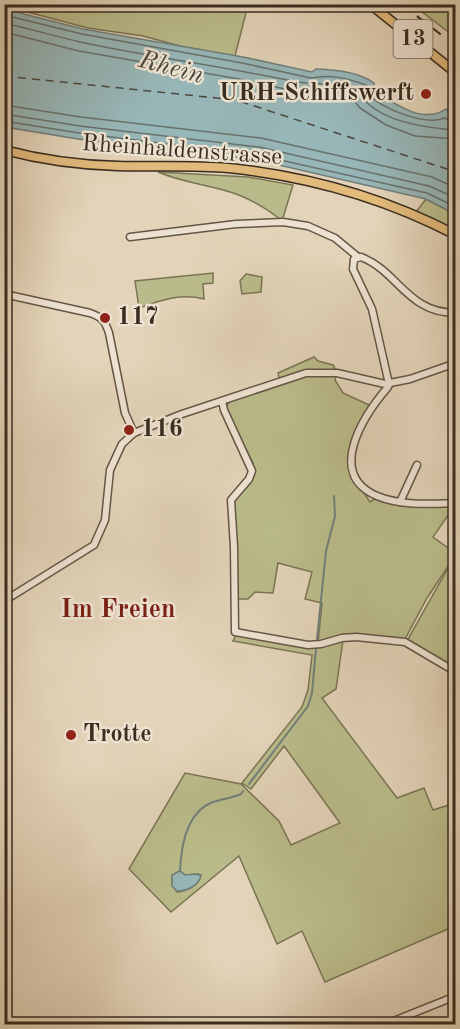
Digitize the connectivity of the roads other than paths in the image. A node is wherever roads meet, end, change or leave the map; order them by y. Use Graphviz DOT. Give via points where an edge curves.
graph roads {
  1 [pos="369,4"];
  2 [pos="456,74"];
  3 [pos="4,150"];
  4 [pos="456,235"];
  5 [pos="130,237"];
  6 [pos="358,257"];
  7 [pos="4,294"];
  8 [pos="456,313"];
  9 [pos="456,363"];
  10 [pos="389,384"];
  11 [pos="222,401"];
  12 [pos="134,433"];
  13 [pos="417,465"];
  14 [pos="400,502"];
  15 [pos="456,503"];
  16 [pos="4,601"];
  17 [pos="456,672"];
  18 [pos="456,996"];
  19 [pos="386,1024"];
  1 -- 2 [label="main road, 13"];
  3 -- 4 [label="main road, Rheinhaldenstrasse" via="75,163 227,168 290,178 376,200"];
  5 -- 6 [label="street" via="283,222 308,226"];
  6 -- 8 [label="street" via="372,262 416,302 436,311"];
  6 -- 10 [label="street" via="352,269 372,309"];
  7 -- 12 [label="street" via="90,313 105,321 125,413"];
  9 -- 10 [label="street"];
  10 -- 11 [label="street" via="338,373 306,373"];
  10 -- 14 [label="street" via="368,412 350,453 354,475 370,493"];
  11 -- 12 [label="street"];
  11 -- 17 [label="street" via="252,471 231,500 236,632 308,645 356,637 405,642"];
  12 -- 16 [label="street" via="122,444 110,470 105,520 94,545"];
  13 -- 14 [label="street"];
  14 -- 15 [label="street"];
  18 -- 19 [label="street"];
}
